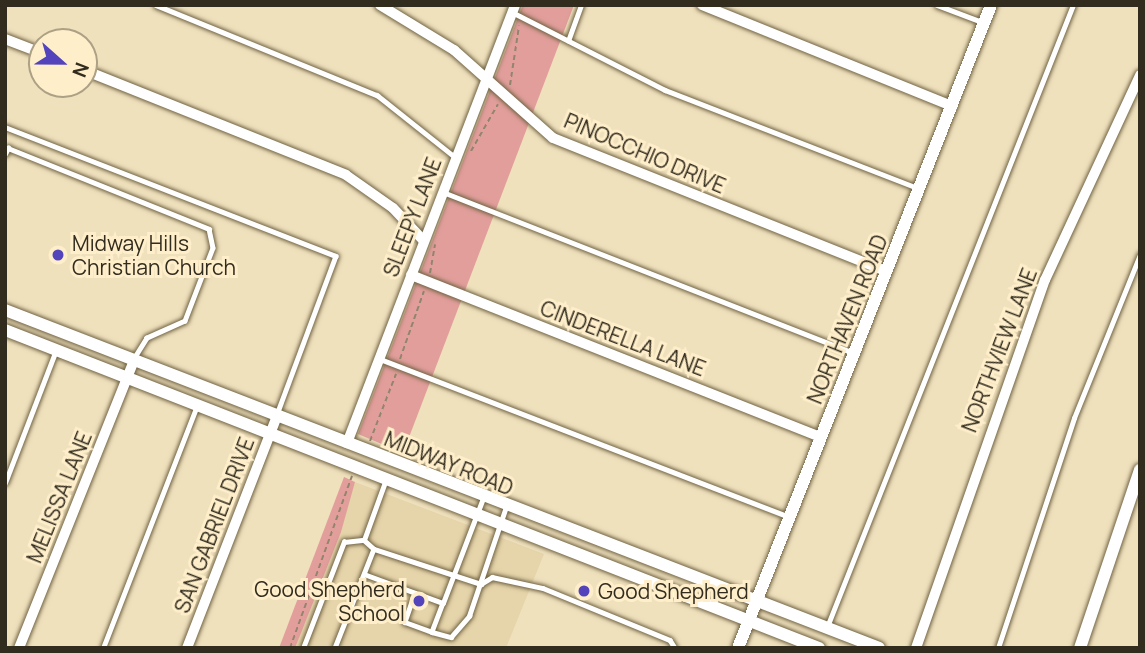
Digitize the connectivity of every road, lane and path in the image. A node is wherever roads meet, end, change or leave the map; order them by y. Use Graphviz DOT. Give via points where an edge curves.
graph roads {
  1 [pos="156,5"];
  2 [pos="380,5"];
  3 [pos="581,5"];
  4 [pos="702,5"];
  5 [pos="937,5"];
  6 [pos="991,5"];
  7 [pos="1073,5"];
  8 [pos="516,12"];
  9 [pos="984,23"];
  10 [pos="5,39"];
  11 [pos="568,41"];
  12 [pos="28,48"];
  13 [pos="1140,75"];
  14 [pos="98,76"];
  15 [pos="487,79"];
  16 [pos="502,97"];
  17 [pos="951,106"];
  18 [pos="5,127"];
  19 [pos="5,154"];
  20 [pos="456,157"];
  21 [pos="467,160"];
  22 [pos="919,188"];
  23 [pos="442,192"];
  24 [pos="424,241"];
  25 [pos="435,241"];
  26 [pos="1140,255"];
  27 [pos="886,271"];
  28 [pos="411,275"];
  29 [pos="427,282"];
  30 [pos="5,310"];
  31 [pos="5,330"];
  32 [pos="57,349"];
  33 [pos="854,353"];
  34 [pos="379,359"];
  35 [pos="134,360"];
  36 [pos="398,366"];
  37 [pos="128,376"];
  38 [pos="197,405"];
  39 [pos="277,416"];
  40 [pos="269,435"];
  41 [pos="821,437"];
  42 [pos="369,442"];
  43 [pos="347,443"];
  44 [pos="1140,470"];
  45 [pos="352,476"];
  46 [pos="385,481"];
  47 [pos="5,483"];
  48 [pos="483,498"];
  49 [pos="506,507"];
  50 [pos="476,517"];
  51 [pos="789,517"];
  52 [pos="499,526"];
  53 [pos="364,540"];
  54 [pos="374,549"];
  55 [pos="364,574"];
  56 [pos="457,577"];
  57 [pos="481,583"];
  58 [pos="415,593"];
  59 [pos="756,601"];
  60 [pos="443,603"];
  61 [pos="748,621"];
  62 [pos="827,628"];
  63 [pos="432,632"];
  64 [pos="19,648"];
  65 [pos="103,648"];
  66 [pos="187,648"];
  67 [pos="290,648"];
  68 [pos="303,648"];
  69 [pos="335,648"];
  70 [pos="675,648"];
  71 [pos="738,648"];
  72 [pos="819,648"];
  73 [pos="879,648"];
  74 [pos="916,648"];
  75 [pos="998,648"];
  76 [pos="1080,648"];
  1 -- 20 [label="lane" via="377,95"];
  2 -- 15 [label="street, PINOCCHIO DRIVE" via="434,35"];
  3 -- 11 [label="lane"];
  4 -- 17 [label="street"];
  5 -- 9 [label="lane"];
  6 -- 9 [label="main road, NORTHAVEN ROAD"];
  7 -- 62 [label="lane"];
  8 -- 11 [label="lane"];
  8 -- 15 [label="street, SLEEPY LANE"];
  8 -- 16 [label="path" via="512,80"];
  9 -- 17 [label="main road, NORTHAVEN ROAD"];
  10 -- 12 [label="street"];
  11 -- 22 [label="lane" via="665,90"];
  13 -- 74 [label="street, NORTHVIEW LANE" via="1045,280"];
  14 -- 24 [label="street" via="346,175 393,208"];
  15 -- 16 [label="street, PINOCCHIO DRIVE"];
  15 -- 20 [label="street, SLEEPY LANE"];
  16 -- 21 [label="path"];
  16 -- 27 [label="street, PINOCCHIO DRIVE" via="553,138 588,154"];
  17 -- 22 [label="main road, NORTHAVEN ROAD"];
  18 -- 39 [label="lane" via="336,256"];
  19 -- 35 [label="lane" via="8,148 209,229 213,248 185,321 147,338"];
  20 -- 23 [label="street, SLEEPY LANE"];
  22 -- 27 [label="main road, NORTHAVEN ROAD"];
  23 -- 24 [label="street, SLEEPY LANE"];
  23 -- 33 [label="lane"];
  24 -- 28 [label="street, SLEEPY LANE"];
  25 -- 29 [label="path"];
  26 -- 75 [label="lane" via="1074,418"];
  27 -- 33 [label="main road, NORTHAVEN ROAD"];
  28 -- 29 [label="street, CINDERELLA LANE"];
  28 -- 34 [label="street, SLEEPY LANE"];
  29 -- 36 [label="path"];
  29 -- 41 [label="street, CINDERELLA LANE"];
  30 -- 35 [label="main road, MIDWAY ROAD"];
  31 -- 32 [label="main road, MIDWAY ROAD"];
  32 -- 37 [label="main road, MIDWAY ROAD"];
  32 -- 47 [label="lane"];
  33 -- 41 [label="main road, NORTHAVEN ROAD"];
  34 -- 36 [label="lane"];
  34 -- 43 [label="street, SLEEPY LANE"];
  35 -- 37 [label="street, MELISSA LANE"];
  35 -- 39 [label="main road, MIDWAY ROAD"];
  36 -- 42 [label="path"];
  36 -- 51 [label="lane"];
  37 -- 38 [label="main road, MIDWAY ROAD"];
  37 -- 64 [label="street, MELISSA LANE"];
  38 -- 40 [label="main road, MIDWAY ROAD"];
  38 -- 65 [label="lane"];
  39 -- 40 [label="street, SAN GABRIEL DRIVE"];
  39 -- 43 [label="main road, MIDWAY ROAD"];
  40 -- 46 [label="main road, MIDWAY ROAD"];
  40 -- 66 [label="street, SAN GABRIEL DRIVE"];
  41 -- 51 [label="main road, NORTHAVEN ROAD"];
  43 -- 48 [label="main road, MIDWAY ROAD"];
  44 -- 76 [label="main road"];
  45 -- 67 [label="path"];
  46 -- 50 [label="main road, MIDWAY ROAD"];
  46 -- 53 [label="lane"];
  48 -- 49 [label="main road, MIDWAY ROAD"];
  48 -- 50 [label="lane"];
  49 -- 52 [label="lane"];
  49 -- 59 [label="main road, MIDWAY ROAD"];
  50 -- 52 [label="main road, MIDWAY ROAD"];
  50 -- 56 [label="lane"];
  51 -- 59 [label="main road, NORTHAVEN ROAD"];
  52 -- 57 [label="lane"];
  52 -- 61 [label="main road, MIDWAY ROAD"];
  53 -- 54 [label="lane"];
  53 -- 68 [label="lane" via="344,542"];
  54 -- 55 [label="lane"];
  54 -- 56 [label="lane"];
  55 -- 58 [label="lane"];
  55 -- 69 [label="lane"];
  56 -- 57 [label="lane"];
  56 -- 60 [label="lane"];
  57 -- 63 [label="lane" via="469,616 451,637"];
  57 -- 70 [label="lane" via="492,577 543,588 670,640"];
  58 -- 60 [label="lane"];
  58 -- 63 [label="lane" via="405,622"];
  59 -- 61 [label="main road, NORTHAVEN ROAD"];
  59 -- 62 [label="main road, MIDWAY ROAD"];
  60 -- 63 [label="lane"];
  61 -- 71 [label="main road, NORTHAVEN ROAD"];
  61 -- 72 [label="main road, MIDWAY ROAD"];
  62 -- 73 [label="main road, MIDWAY ROAD"];
}
